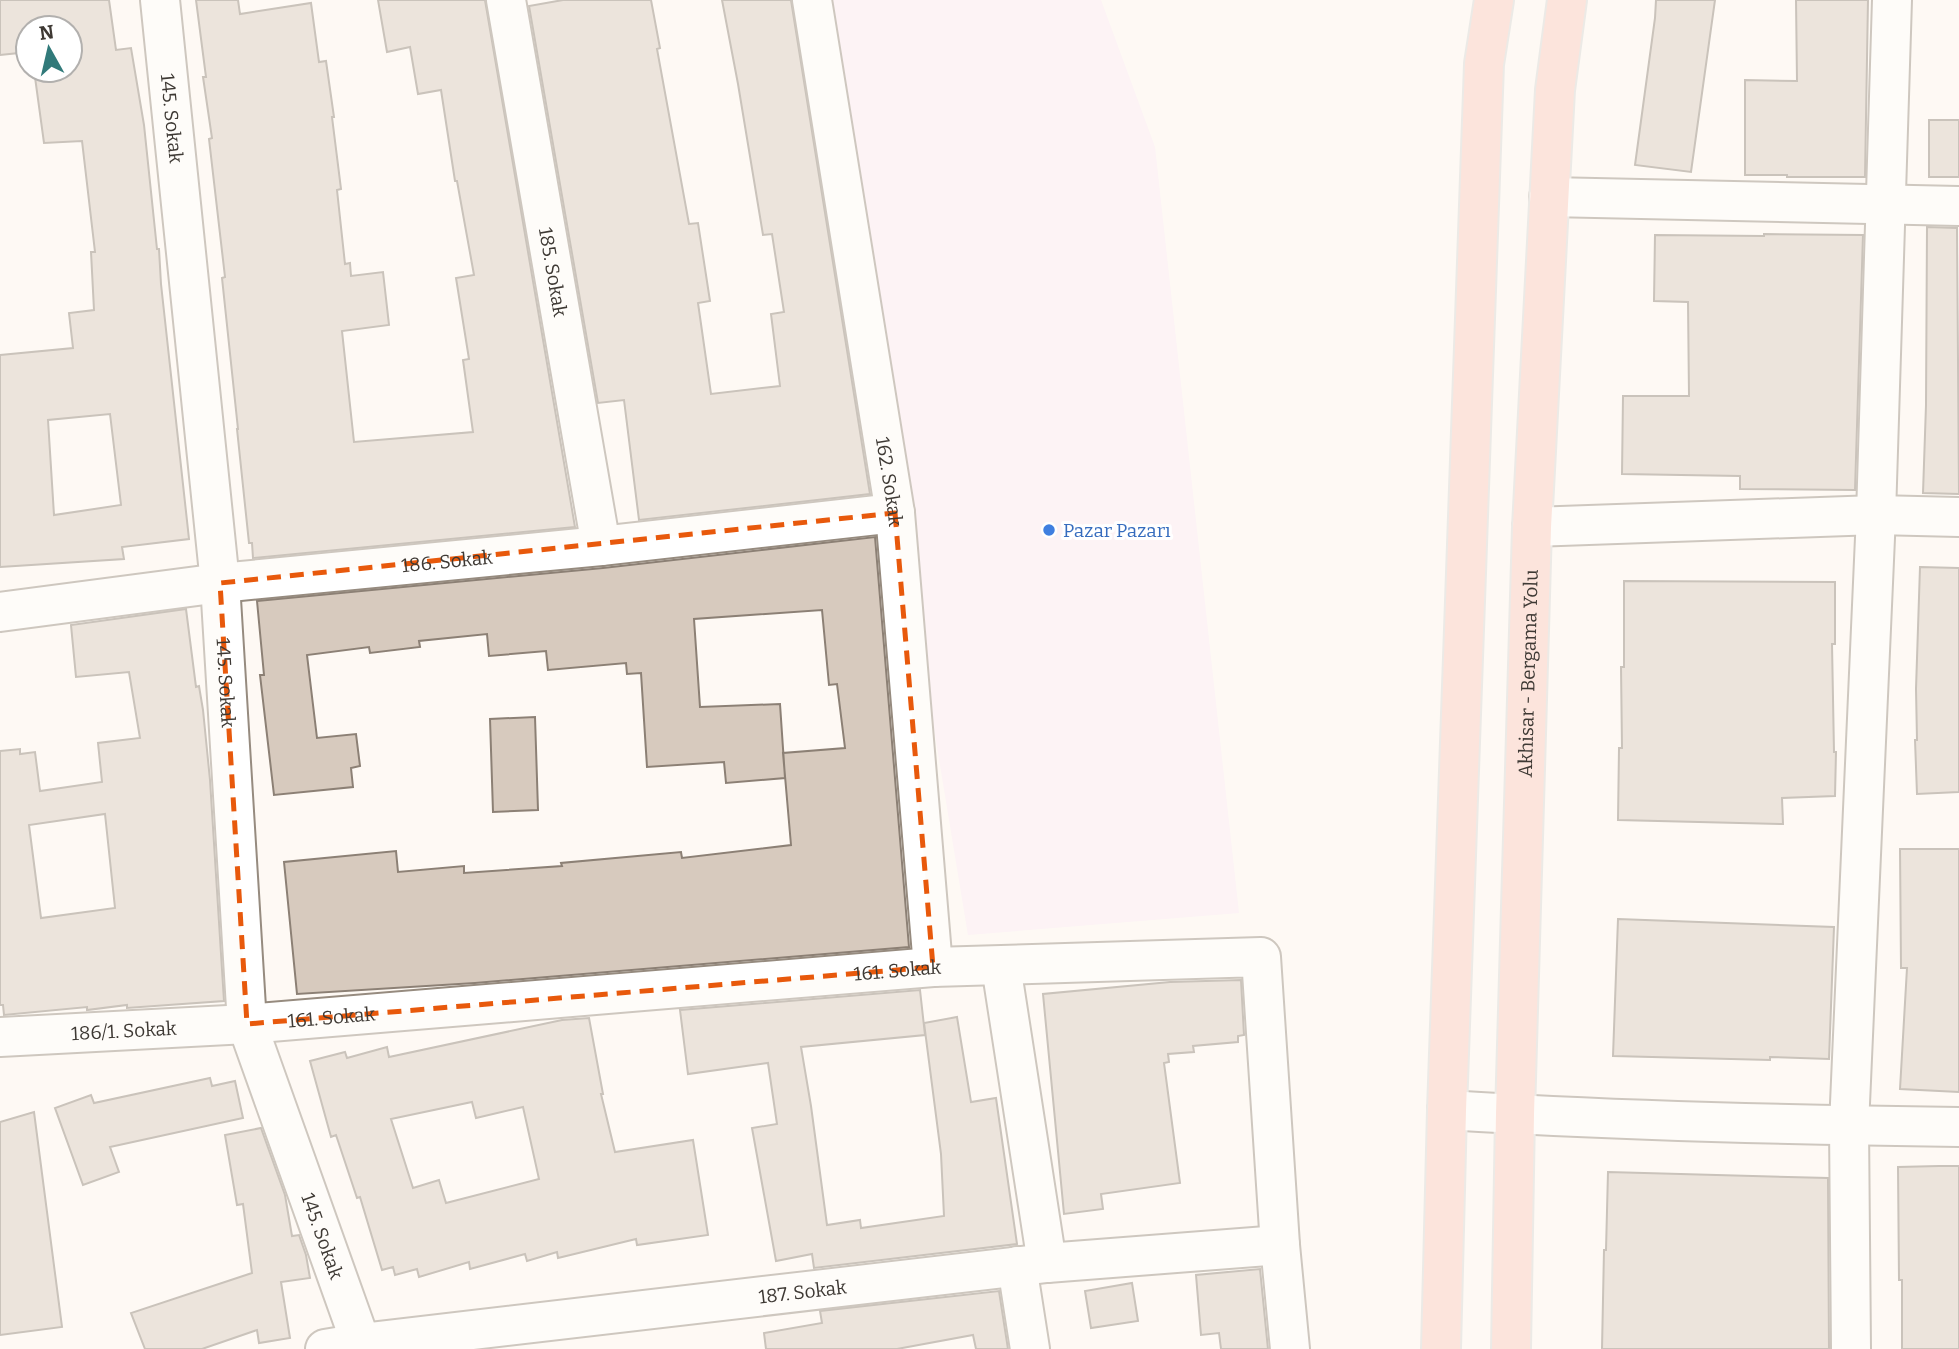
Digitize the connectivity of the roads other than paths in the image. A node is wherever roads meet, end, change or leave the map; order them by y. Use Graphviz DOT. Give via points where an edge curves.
graph roads {
  1 [pos="160,0"];
  2 [pos="506,0"];
  3 [pos="812,0"];
  4 [pos="1494,0"];
  5 [pos="1567,0"];
  6 [pos="1892,0"];
  7 [pos="1549,197"];
  8 [pos="1885,204"];
  9 [pos="1959,206"];
  10 [pos="895,513"];
  11 [pos="1876,515"];
  12 [pos="1959,517"];
  13 [pos="1532,527"];
  14 [pos="601,546"];
  15 [pos="220,583"];
  16 [pos="0,612"];
  17 [pos="1001,966"];
  18 [pos="933,967"];
  19 [pos="247,1024"];
  20 [pos="0,1037"];
  21 [pos="1447,1110"];
  22 [pos="1515,1114"];
  23 [pos="1849,1126"];
  24 [pos="1959,1127"];
  25 [pos="1280,1245"];
  26 [pos="1032,1265"];
  27 [pos="350,1347"];
  28 [pos="1030,1349"];
  29 [pos="1290,1349"];
  30 [pos="1441,1349"];
  31 [pos="1511,1349"];
  32 [pos="1851,1349"];
  1 -- 15 [label="street, 145. Sokak"];
  2 -- 14 [label="street, 185. Sokak"];
  3 -- 10 [label="street, 162. Sokak"];
  4 -- 21 [label="main road" via="1484,64"];
  5 -- 7 [label="main road, Akhisar - Bergama Yolu" via="1555,90"];
  6 -- 8 [label="street"];
  7 -- 8 [label="street"];
  7 -- 13 [label="main road, Akhisar - Bergama Yolu"];
  8 -- 9 [label="street"];
  8 -- 11 [label="street"];
  10 -- 14 [label="street, 186. Sokak"];
  10 -- 18 [label="street, 162. Sokak"];
  11 -- 12 [label="street"];
  11 -- 13 [label="street"];
  11 -- 23 [label="street"];
  13 -- 22 [label="main road, Akhisar - Bergama Yolu"];
  14 -- 15 [label="street, 186. Sokak"];
  15 -- 16 [label="street, 186. Sokak"];
  15 -- 19 [label="street, 145. Sokak"];
  17 -- 18 [label="street, 161. Sokak"];
  17 -- 25 [label="street, 161. Sokak" via="1261,957"];
  17 -- 26 [label="street"];
  18 -- 19 [label="street, 161. Sokak"];
  19 -- 20 [label="street, 186/1. Sokak"];
  19 -- 27 [label="street, 145. Sokak"];
  21 -- 22 [label="street"];
  21 -- 30 [label="main road"];
  22 -- 23 [label="street"];
  22 -- 31 [label="main road, Akhisar - Bergama Yolu"];
  23 -- 24 [label="street"];
  23 -- 32 [label="street"];
  25 -- 26 [label="street, 187. Sokak"];
  25 -- 29 [label="street"];
  26 -- 27 [label="street, 187. Sokak"];
  26 -- 28 [label="street"];
}
